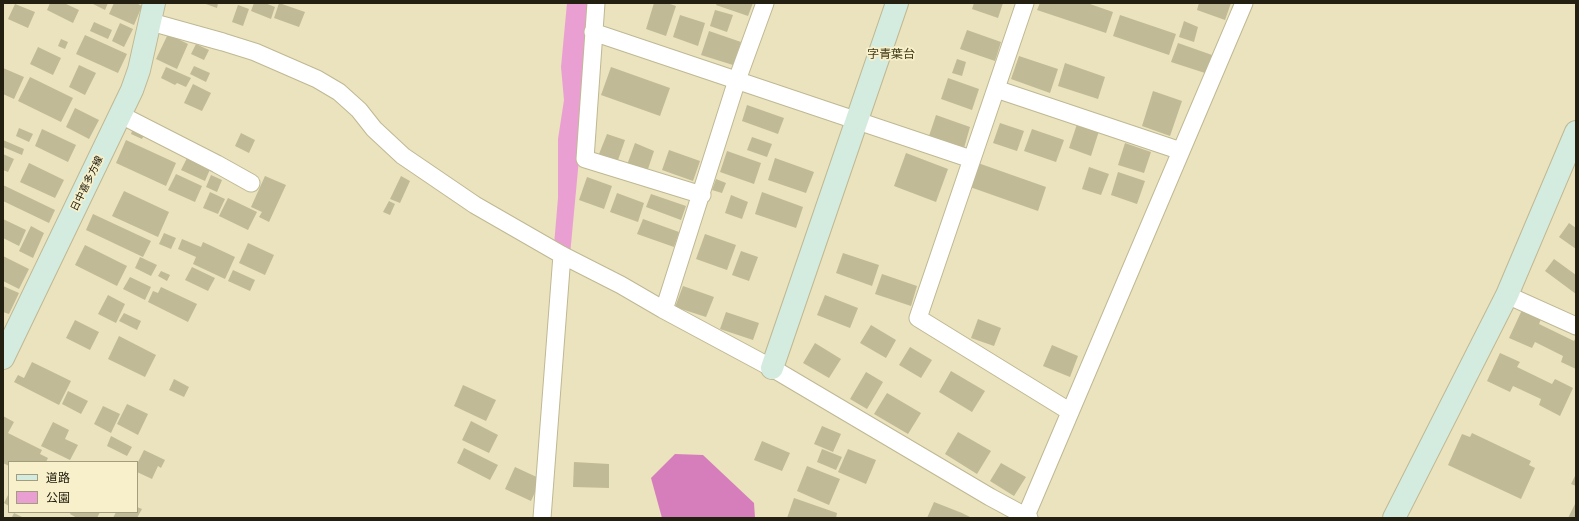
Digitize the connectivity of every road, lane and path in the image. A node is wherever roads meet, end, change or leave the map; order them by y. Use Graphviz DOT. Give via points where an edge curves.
graph roads {
  1 [pos="596,3"];
  2 [pos="765,3"];
  3 [pos="897,3"];
  4 [pos="1025,3"];
  5 [pos="1244,3"];
  6 [pos="152,13"];
  7 [pos="593,32"];
  8 [pos="737,80"];
  9 [pos="996,89"];
  10 [pos="121,115"];
  11 [pos="856,120"];
  12 [pos="1576,132"];
  13 [pos="1181,151"];
  14 [pos="972,159"];
  15 [pos="251,183"];
  16 [pos="702,195"];
  17 [pos="562,255"];
  18 [pos="1507,295"];
  19 [pos="664,310"];
  20 [pos="1576,326"];
  21 [pos="3,358"];
  22 [pos="772,368"];
  23 [pos="1069,411"];
  24 [pos="1028,517"];
  25 [pos="542,518"];
  26 [pos="1394,518"];
  1 -- 7 [label="street"];
  2 -- 8 [label="street"];
  3 -- 11 [label="street"];
  4 -- 9 [label="street"];
  5 -- 13 [label="street"];
  6 -- 10 [label="street, 日中喜多方線" via="139,70"];
  6 -- 17 [label="street" via="255,52 317,79 339,92 403,156 475,205"];
  7 -- 8 [label="street"];
  7 -- 16 [label="street" via="585,159"];
  8 -- 11 [label="street"];
  8 -- 16 [label="street"];
  9 -- 13 [label="street"];
  9 -- 14 [label="street"];
  10 -- 15 [label="street"];
  10 -- 21 [label="street, 日中喜多方線"];
  11 -- 14 [label="street"];
  11 -- 22 [label="street"];
  12 -- 18 [label="street"];
  13 -- 23 [label="street"];
  14 -- 23 [label="street" via="918,318"];
  16 -- 19 [label="street"];
  17 -- 19 [label="street"];
  17 -- 25 [label="street"];
  18 -- 20 [label="street"];
  18 -- 26 [label="street"];
  19 -- 22 [label="street"];
  22 -- 24 [label="street"];
  23 -- 24 [label="street"];
}
